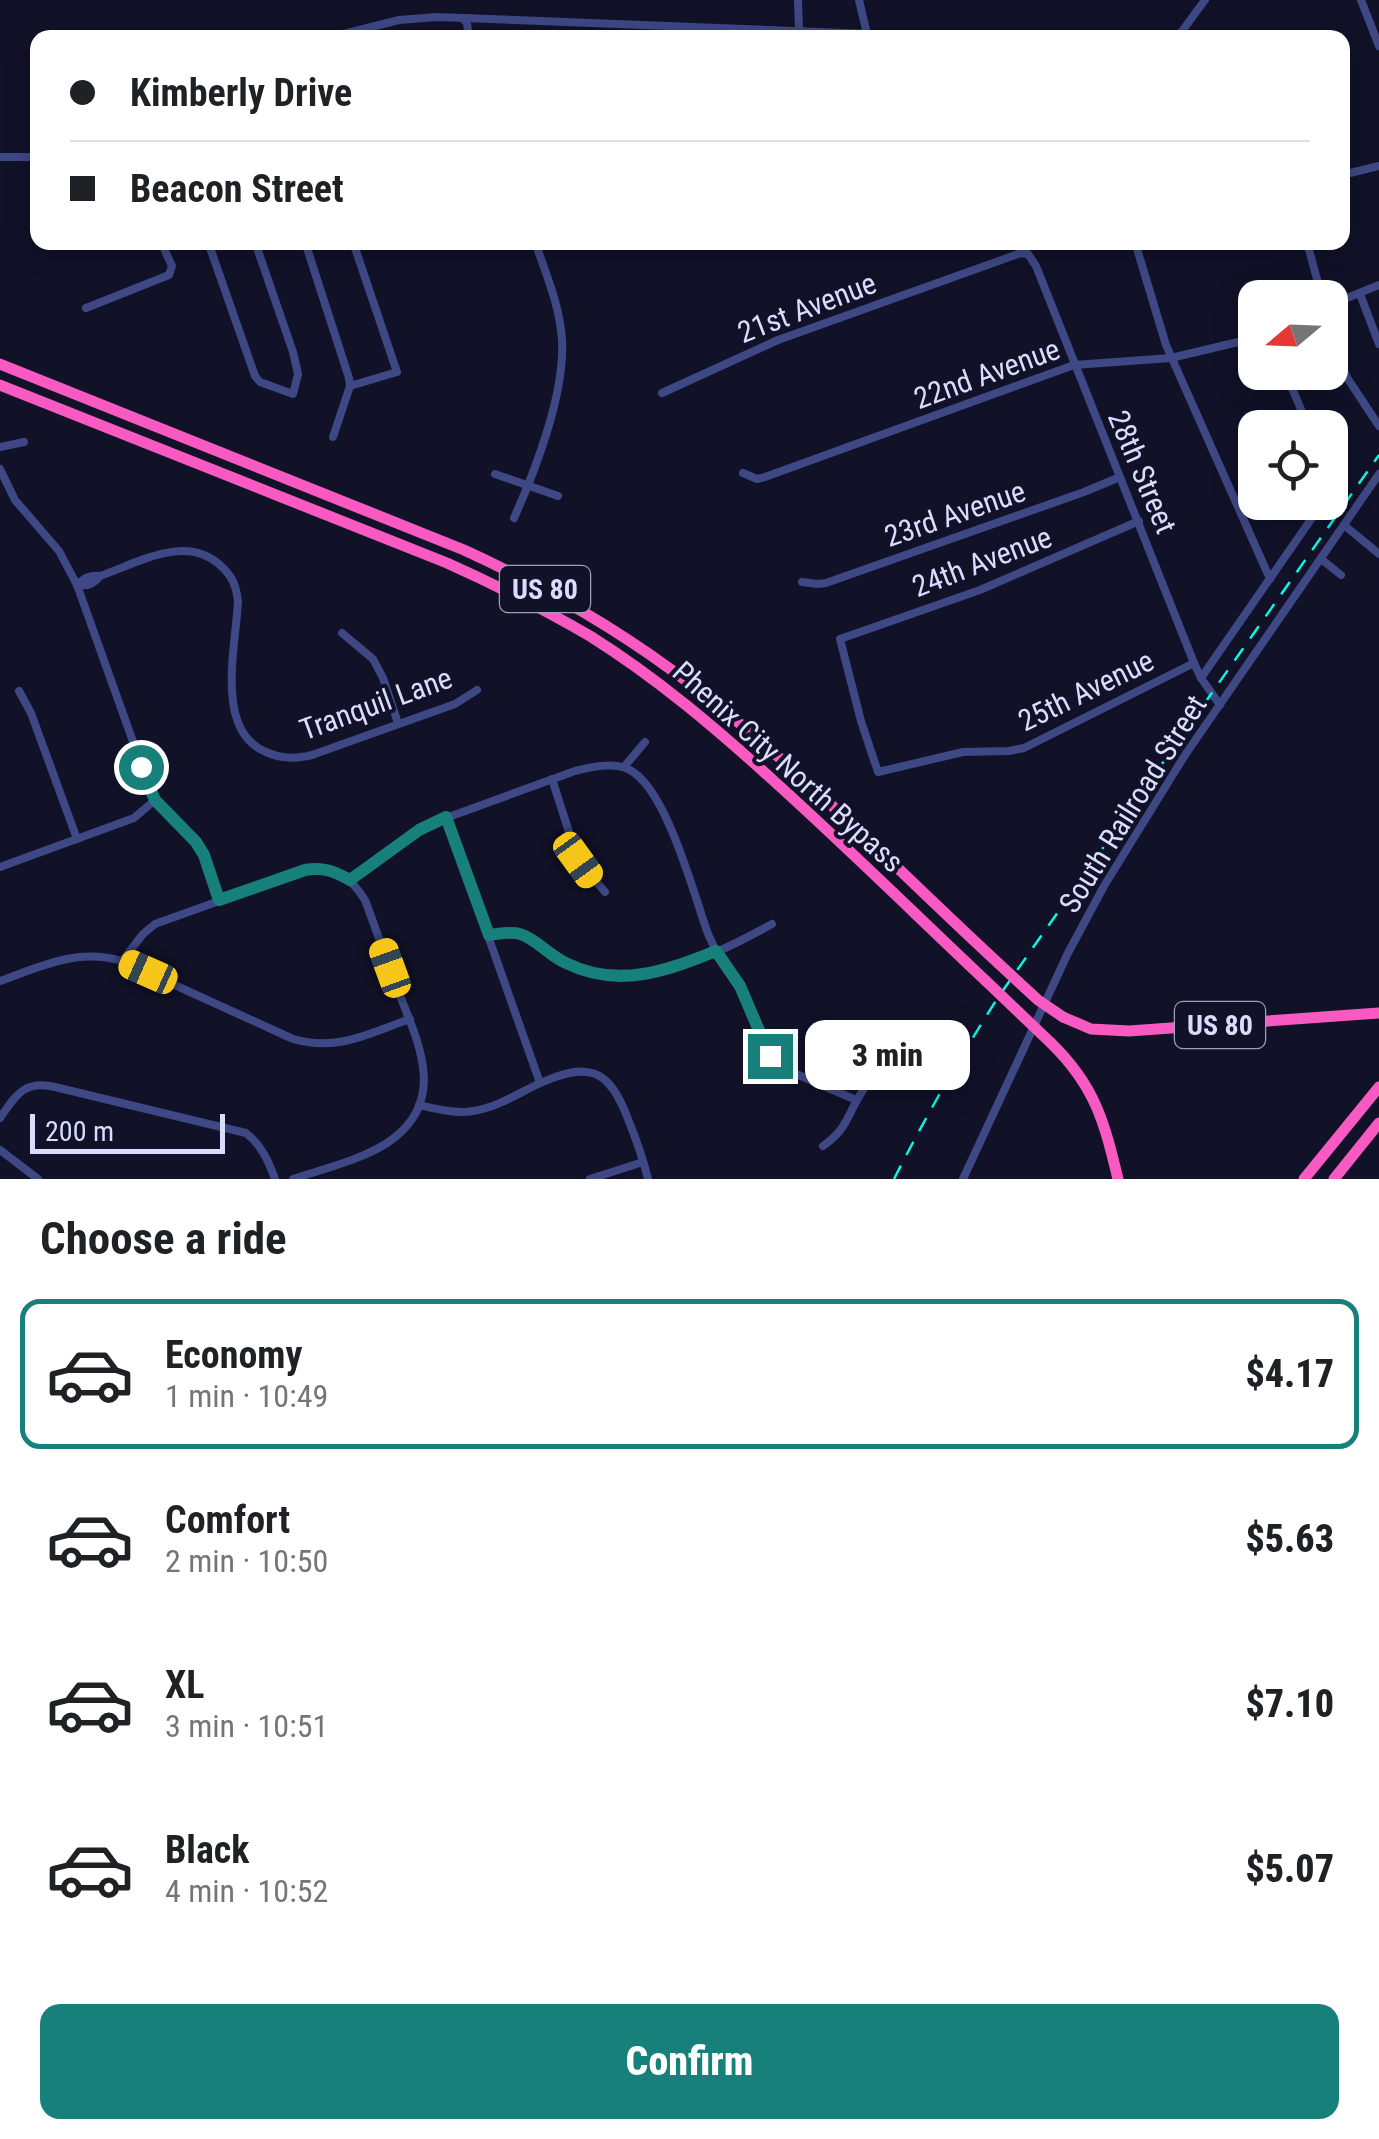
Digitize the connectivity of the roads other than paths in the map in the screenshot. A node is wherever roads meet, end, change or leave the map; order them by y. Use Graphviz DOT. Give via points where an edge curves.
graph roads {
  1 [pos="798,0"];
  2 [pos="871,0"];
  3 [pos="1204,0"];
  4 [pos="1362,0"];
  5 [pos="859,2"];
  6 [pos="462,18"];
  7 [pos="646,25"];
  8 [pos="360,30"];
  9 [pos="467,30"];
  10 [pos="647,30"];
  11 [pos="800,30"];
  12 [pos="866,30"];
  13 [pos="1183,30"];
  14 [pos="1379,46"];
  15 [pos="0,157"];
  16 [pos="30,157"];
  17 [pos="1379,166"];
  18 [pos="1350,173"];
  19 [pos="168,250"];
  20 [pos="211,250"];
  21 [pos="258,250"];
  22 [pos="308,250"];
  23 [pos="356,250"];
  24 [pos="538,250"];
  25 [pos="1137,250"];
  26 [pos="1309,250"];
  27 [pos="1028,254"];
  28 [pos="1317,280"];
  29 [pos="1379,285"];
  30 [pos="1360,294"];
  31 [pos="1348,298"];
  32 [pos="86,308"];
  33 [pos="1238,342"];
  34 [pos="1379,344"];
  35 [pos="1171,358"];
  36 [pos="0,364"];
  37 [pos="1074,364"];
  38 [pos="1348,379"];
  39 [pos="2,386"];
  40 [pos="350,386"];
  41 [pos="662,393"];
  42 [pos="1379,426"];
  43 [pos="333,437"];
  44 [pos="24,442"];
  45 [pos="0,446"];
  46 [pos="0,469"];
  47 [pos="743,473"];
  48 [pos="495,474"];
  49 [pos="1379,474"];
  50 [pos="1120,477"];
  51 [pos="529,485"];
  52 [pos="558,496"];
  53 [pos="514,518"];
  54 [pos="1310,520"];
  55 [pos="1139,521"];
  56 [pos="1344,525"];
  57 [pos="1379,554"];
  58 [pos="1321,559"];
  59 [pos="1341,575"];
  60 [pos="1270,578"];
  61 [pos="802,582"];
  62 [pos="78,585"];
  63 [pos="342,633"];
  64 [pos="1194,663"];
  65 [pos="1201,678"];
  66 [pos="476,690"];
  67 [pos="19,691"];
  68 [pos="1220,706"];
  69 [pos="398,723"];
  70 [pos="645,742"];
  71 [pos="624,767"];
  72 [pos="878,772"];
  73 [pos="552,779"];
  74 [pos="155,800"];
  75 [pos="446,817"];
  76 [pos="76,839"];
  77 [pos="0,867"];
  78 [pos="350,880"];
  79 [pos="606,892"];
  80 [pos="219,900"];
  81 [pos="772,924"];
  82 [pos="489,935"];
  83 [pos="716,951"];
  84 [pos="122,961"];
  85 [pos="0,981"];
  86 [pos="1379,1013"];
  87 [pos="410,1019"];
  88 [pos="909,1031"];
  89 [pos="540,1083"];
  90 [pos="1379,1087"];
  91 [pos="856,1100"];
  92 [pos="419,1105"];
  93 [pos="0,1118"];
  94 [pos="1379,1122"];
  95 [pos="824,1146"];
  96 [pos="0,1150"];
  97 [pos="644,1162"];
  98 [pos="38,1179"];
  99 [pos="274,1179"];
  100 [pos="293,1179"];
  101 [pos="590,1179"];
  102 [pos="648,1179"];
  103 [pos="963,1179"];
  104 [pos="1118,1179"];
  105 [pos="1304,1179"];
  106 [pos="1334,1179"];
  1 -- 11 [label="street"];
  2 -- 5 [label="street"];
  3 -- 13 [label="street"];
  4 -- 14 [label="street"];
  5 -- 12 [label="street"];
  6 -- 7 [label="street"];
  6 -- 8 [label="street" via="399,20"];
  6 -- 9 [label="street"];
  7 -- 10 [label="street"];
  7 -- 11 [label="street"];
  15 -- 16 [label="street"];
  17 -- 18 [label="street"];
  19 -- 32 [label="street" via="169,275"];
  20 -- 21 [label="street" via="255,376 293,394 296,363"];
  22 -- 40 [label="street"];
  23 -- 40 [label="street" via="397,372"];
  24 -- 51 [label="street" via="558,314 562,360"];
  25 -- 35 [label="street"];
  26 -- 28 [label="street"];
  27 -- 37 [label="street, 28th Street"];
  27 -- 41 [label="street, 21st Avenue" via="814,326"];
  29 -- 30 [label="street"];
  30 -- 31 [label="street"];
  30 -- 34 [label="street"];
  33 -- 35 [label="street, 22nd Avenue"];
  35 -- 37 [label="street, 22nd Avenue"];
  35 -- 60 [label="street"];
  36 -- 86 [label="highway, Phenix City North Bypass / US 80, bridge" via="464,550 597,620 735,720 1063,1017 1091,1029 1130,1031"];
  37 -- 47 [label="street, 22nd Avenue" via="765,477"];
  37 -- 50 [label="street, 28th Street"];
  38 -- 42 [label="street"];
  39 -- 104 [label="highway, Phenix City North Bypass / US 80, bridge" via="431,556 591,637 666,689 802,806 1063,1054 1095,1099"];
  40 -- 43 [label="street"];
  44 -- 45 [label="street"];
  46 -- 62 [label="street"];
  48 -- 51 [label="street"];
  49 -- 56 [label="street, South Railroad Street"];
  50 -- 55 [label="street, 28th Street"];
  50 -- 61 [label="street, 23rd Avenue" via="826,583"];
  51 -- 52 [label="street"];
  51 -- 53 [label="street"];
  54 -- 60 [label="street"];
  55 -- 64 [label="street, 28th Street"];
  55 -- 72 [label="street, 24th Avenue" via="980,590 840,639"];
  56 -- 57 [label="street"];
  56 -- 58 [label="street, South Railroad Street"];
  58 -- 59 [label="street"];
  58 -- 68 [label="street, South Railroad Street"];
  60 -- 65 [label="street"];
  62 -- 69 [label="street, Tranquil Lane" via="171,551 202,553 217,562 236,586 238,602 232,702 237,724 261,751 297,758"];
  62 -- 74 [label="street"];
  63 -- 69 [label="street" via="373,659"];
  64 -- 65 [label="street, 28th Street"];
  64 -- 72 [label="street, 25th Avenue" via="1024,748 963,752"];
  65 -- 68 [label="street, 28th Street"];
  66 -- 69 [label="street, Tranquil Lane"];
  67 -- 76 [label="street"];
  68 -- 103 [label="street, South Railroad Street" via="1086,919"];
  70 -- 71 [label="street"];
  71 -- 73 [label="street" via="595,766"];
  71 -- 83 [label="street" via="657,798"];
  73 -- 75 [label="street"];
  73 -- 79 [label="street" via="578,860"];
  74 -- 76 [label="street" via="134,818"];
  74 -- 80 [label="street" via="196,842"];
  75 -- 78 [label="street"];
  75 -- 82 [label="street"];
  76 -- 77 [label="street"];
  78 -- 80 [label="street" via="334,871 305,870"];
  78 -- 87 [label="street" via="365,900"];
  80 -- 84 [label="street" via="155,924"];
  81 -- 83 [label="street"];
  82 -- 83 [label="street" via="521,934 565,963 609,976 655,974"];
  82 -- 89 [label="street"];
  83 -- 91 [label="street" via="740,986 770,1056"];
  84 -- 85 [label="street" via="82,955"];
  84 -- 87 [label="street" via="308,1044 338,1044"];
  87 -- 92 [label="street" via="424,1063"];
  88 -- 91 [label="street"];
  89 -- 92 [label="street" via="470,1112"];
  89 -- 97 [label="street" via="586,1072 609,1081"];
  90 -- 105 [label="highway"];
  91 -- 95 [label="street" via="847,1124"];
  92 -- 100 [label="street" via="392,1139"];
  93 -- 99 [label="street" via="25,1088 55,1086 246,1133 266,1155"];
  94 -- 106 [label="highway"];
  96 -- 98 [label="street"];
  97 -- 101 [label="street"];
  97 -- 102 [label="street"];
}
